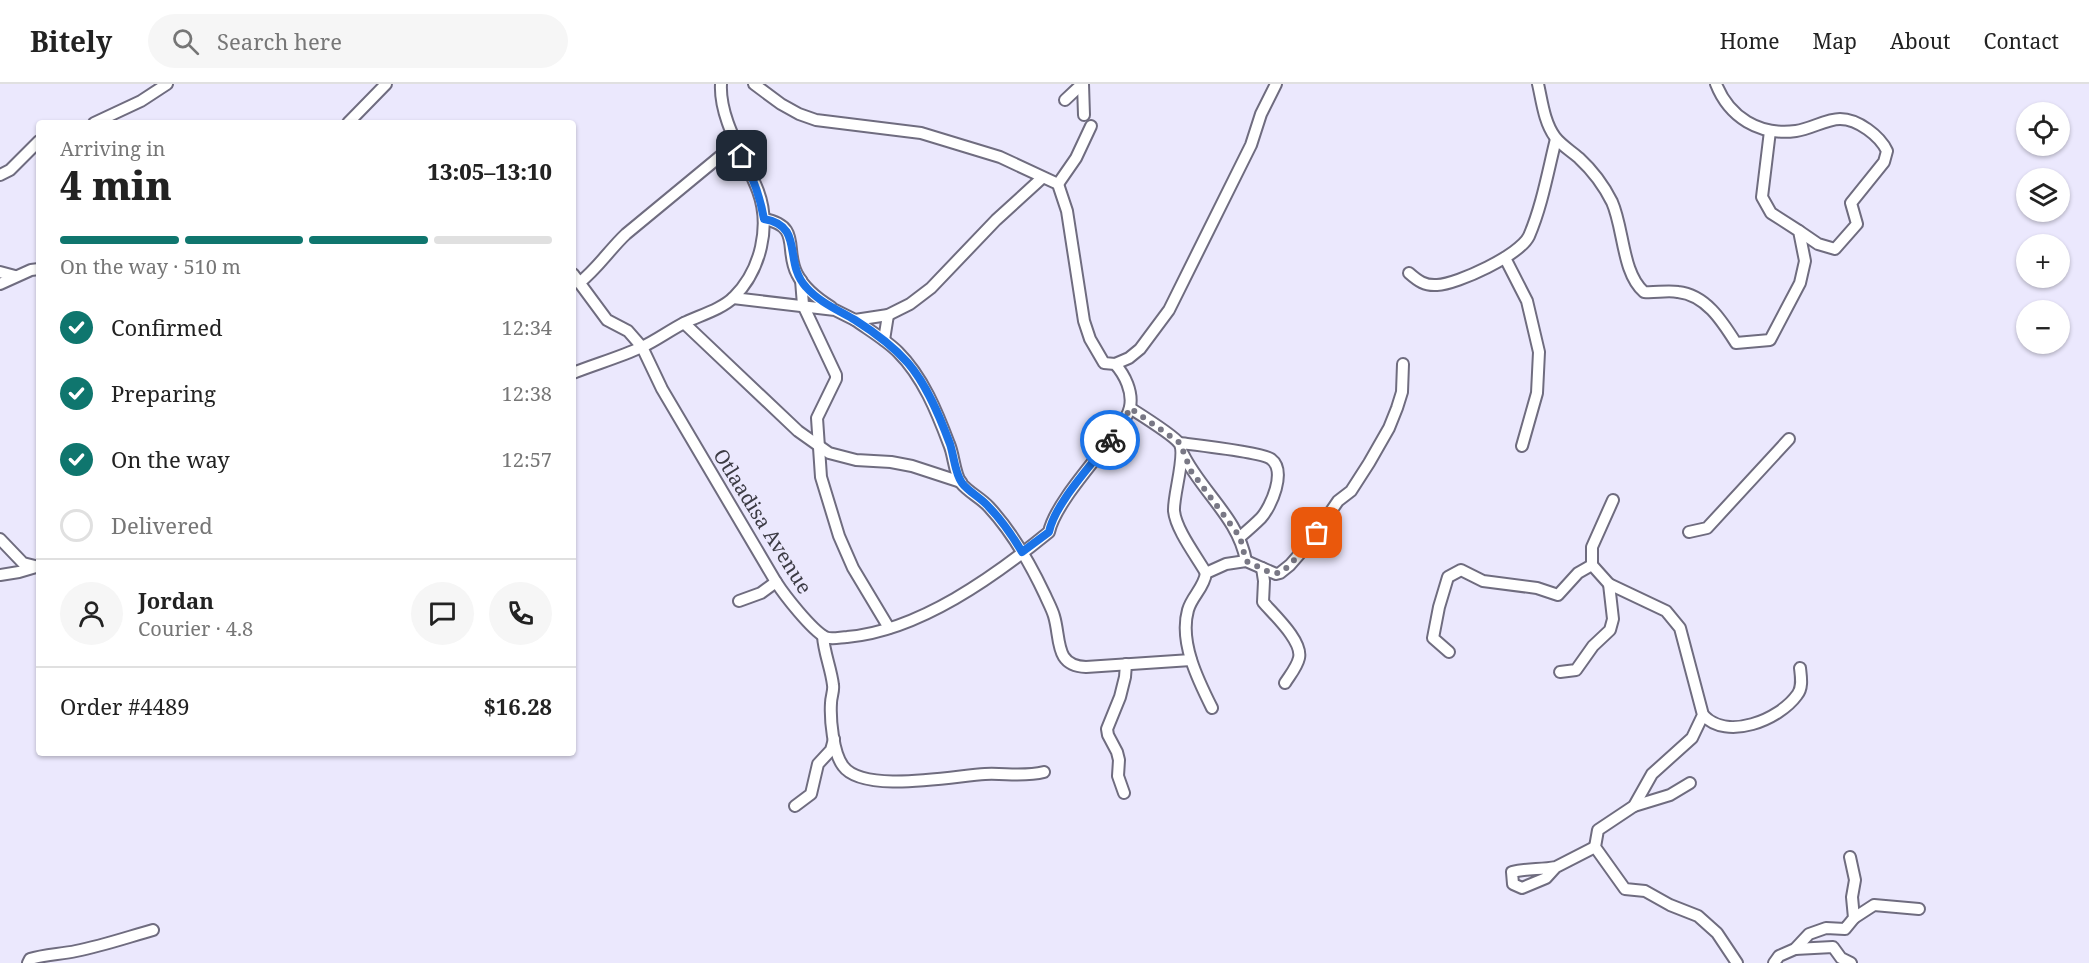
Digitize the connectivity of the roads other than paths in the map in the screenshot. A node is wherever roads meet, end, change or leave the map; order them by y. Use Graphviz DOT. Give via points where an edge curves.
graph roads {
  1 [pos="167,84"];
  2 [pos="386,84"];
  3 [pos="721,84"];
  4 [pos="754,84"];
  5 [pos="1083,84"];
  6 [pos="1276,84"];
  7 [pos="1538,84"];
  8 [pos="1716,84"];
  9 [pos="1065,100"];
  10 [pos="1084,115"];
  11 [pos="100,120"];
  12 [pos="351,120"];
  13 [pos="1090,126"];
  14 [pos="1770,131"];
  15 [pos="1556,139"];
  16 [pos="36,144"];
  17 [pos="735,144"];
  18 [pos="0,175"];
  19 [pos="1042,178"];
  20 [pos="1058,184"];
  21 [pos="764,219"];
  22 [pos="1799,231"];
  23 [pos="1504,258"];
  24 [pos="36,270"];
  25 [pos="0,272"];
  26 [pos="1409,273"];
  27 [pos="15,276"];
  28 [pos="576,278"];
  29 [pos="801,280"];
  30 [pos="0,284"];
  31 [pos="734,298"];
  32 [pos="803,305"];
  33 [pos="836,310"];
  34 [pos="888,315"];
  35 [pos="855,320"];
  36 [pos="684,323"];
  37 [pos="884,340"];
  38 [pos="642,347"];
  39 [pos="1115,364"];
  40 [pos="1403,364"];
  41 [pos="576,372"];
  42 [pos="1130,408"];
  43 [pos="1788,439"];
  44 [pos="1522,446"];
  45 [pos="819,447"];
  46 [pos="1181,448"];
  47 [pos="961,482"];
  48 [pos="1613,500"];
  49 [pos="1689,532"];
  50 [pos="1240,537"];
  51 [pos="0,539"];
  52 [pos="1022,552"];
  53 [pos="1246,561"];
  54 [pos="36,566"];
  55 [pos="1592,566"];
  56 [pos="36,568"];
  57 [pos="1262,568"];
  58 [pos="1206,573"];
  59 [pos="0,575"];
  60 [pos="776,582"];
  61 [pos="1609,584"];
  62 [pos="739,601"];
  63 [pos="889,628"];
  64 [pos="823,636"];
  65 [pos="1449,652"];
  66 [pos="1191,660"];
  67 [pos="1126,664"];
  68 [pos="1800,668"];
  69 [pos="1560,672"];
  70 [pos="1285,683"];
  71 [pos="1212,708"];
  72 [pos="1703,715"];
  73 [pos="834,739"];
  74 [pos="1044,772"];
  75 [pos="1690,783"];
  76 [pos="1124,793"];
  77 [pos="795,806"];
  78 [pos="1634,806"];
  79 [pos="1595,848"];
  80 [pos="1850,857"];
  81 [pos="1556,867"];
  82 [pos="1919,909"];
  83 [pos="1854,918"];
  84 [pos="153,930"];
  85 [pos="1795,949"];
  86 [pos="28,963"];
  87 [pos="1737,963"];
  88 [pos="1774,963"];
  89 [pos="1851,963"];
  1 -- 11 [label="street"];
  2 -- 12 [label="street"];
  3 -- 17 [label="street" via="722,102"];
  4 -- 19 [label="street" via="781,104 816,120 921,133 1000,157"];
  5 -- 9 [label="street"];
  5 -- 10 [label="street"];
  6 -- 39 [label="street" via="1251,145 1169,310 1140,349"];
  7 -- 15 [label="street"];
  8 -- 14 [label="street" via="1729,109"];
  13 -- 20 [label="street" via="1076,158"];
  14 -- 22 [label="street" via="1762,196 1771,213"];
  14 -- 22 [label="street" via="1796,131 1841,119 1863,126 1883,141 1887,152 1884,162 1851,203 1857,224 1835,249 1818,244"];
  15 -- 22 [label="street" via="1589,168 1611,201 1638,286 1644,292 1679,292 1701,300 1719,316 1736,343 1770,340 1800,283 1805,261"];
  15 -- 23 [label="street" via="1528,237"];
  16 -- 18 [label="street"];
  17 -- 21 [label="street" via="752,174"];
  17 -- 28 [label="street" via="626,234 589,275"];
  19 -- 20 [label="street"];
  19 -- 34 [label="street" via="931,288"];
  20 -- 39 [label="street" via="1067,211 1083,321 1104,363"];
  21 -- 29 [label="street" via="785,228"];
  21 -- 31 [label="street" via="760,251 752,272"];
  23 -- 26 [label="street" via="1439,285 1419,282"];
  23 -- 44 [label="street" via="1527,301 1539,352 1537,393"];
  24 -- 27 [label="street"];
  25 -- 27 [label="street"];
  27 -- 30 [label="street"];
  28 -- 38 [label="street, Otlaadisa Avenue" via="607,320 628,331"];
  29 -- 32 [label="street"];
  29 -- 33 [label="street"];
  31 -- 32 [label="street"];
  31 -- 36 [label="street"];
  32 -- 33 [label="street"];
  32 -- 45 [label="street" via="836,375 817,417"];
  33 -- 35 [label="street"];
  34 -- 35 [label="street"];
  34 -- 37 [label="street"];
  35 -- 37 [label="street"];
  36 -- 38 [label="street"];
  36 -- 45 [label="street"];
  37 -- 47 [label="street" via="910,365 928,395"];
  38 -- 41 [label="street"];
  38 -- 60 [label="street, Otlaadisa Avenue" via="662,389"];
  39 -- 42 [label="street" via="1126,381"];
  40 -- 57 [label="street" via="1402,392 1393,418 1351,490 1338,501 1290,565 1276,574"];
  42 -- 46 [label="street"];
  42 -- 52 [label="street" via="1123,423 1061,504 1049,532"];
  43 -- 49 [label="street" via="1707,528"];
  45 -- 47 [label="street" via="856,460 912,466"];
  45 -- 63 [label="street" via="821,477 839,536"];
  46 -- 50 [label="street" via="1191,471"];
  46 -- 50 [label="street" via="1259,455 1275,463 1277,483 1267,510"];
  46 -- 58 [label="street" via="1174,513"];
  47 -- 52 [label="street" via="987,505"];
  48 -- 55 [label="street" via="1592,547"];
  50 -- 53 [label="street"];
  51 -- 54 [label="street" via="23,563"];
  52 -- 63 [label="street" via="956,597"];
  52 -- 67 [label="street" via="1054,615 1062,654 1071,666"];
  53 -- 57 [label="street"];
  53 -- 58 [label="street"];
  55 -- 61 [label="street"];
  55 -- 65 [label="street" via="1578,573 1558,595 1537,588 1483,581 1461,570 1448,577 1433,638"];
  56 -- 59 [label="street"];
  57 -- 70 [label="street" via="1263,602 1298,646 1299,657"];
  58 -- 66 [label="street" via="1205,582 1188,610"];
  60 -- 62 [label="street"];
  60 -- 64 [label="street, Otlaadisa Avenue"];
  61 -- 69 [label="street" via="1613,619 1610,630 1576,670"];
  61 -- 72 [label="street" via="1666,611 1680,628"];
  63 -- 64 [label="street" via="866,635"];
  64 -- 73 [label="street" via="833,685"];
  66 -- 67 [label="street"];
  66 -- 71 [label="street"];
  67 -- 76 [label="street" via="1120,697 1107,729 1117,752 1118,776"];
  68 -- 72 [label="street" via="1802,683 1798,695 1760,723 1732,727 1711,723"];
  72 -- 78 [label="street" via="1692,738 1652,774"];
  73 -- 74 [label="street" via="841,764 864,780 1029,776"];
  73 -- 77 [label="street" via="831,750 818,764 811,794"];
  75 -- 78 [label="street" via="1671,795"];
  78 -- 79 [label="street" via="1598,830"];
  79 -- 81 [label="street"];
  79 -- 87 [label="street" via="1625,889 1645,891 1698,916 1717,933"];
  80 -- 83 [label="street" via="1855,880"];
  82 -- 83 [label="street" via="1875,905"];
  83 -- 85 [label="street" via="1845,929 1826,928 1809,934"];
  84 -- 86 [label="street" via="89,949 36,957"];
  85 -- 88 [label="street" via="1779,956"];
  85 -- 89 [label="street" via="1833,947"];
}
